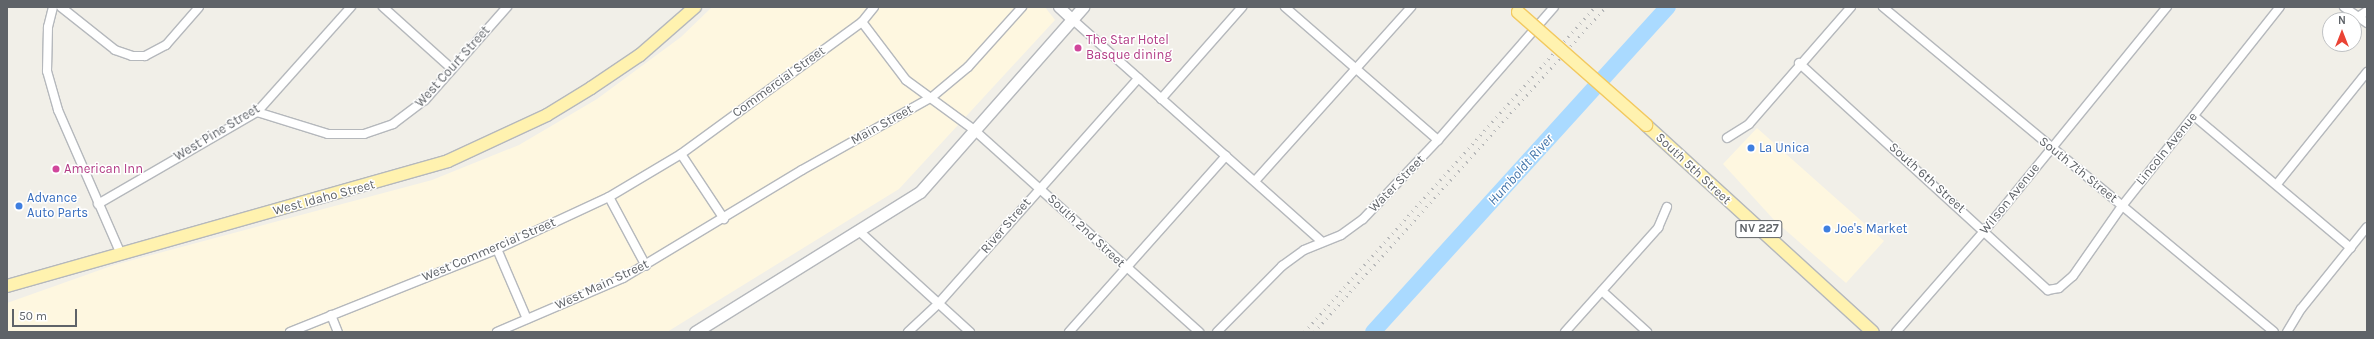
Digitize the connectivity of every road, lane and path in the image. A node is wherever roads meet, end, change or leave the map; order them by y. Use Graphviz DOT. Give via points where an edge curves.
graph roads {
  1 [pos="53,7"];
  2 [pos="61,7"];
  3 [pos="199,7"];
  4 [pos="351,7"];
  5 [pos="383,7"];
  6 [pos="507,7"];
  7 [pos="695,7"];
  8 [pos="874,7"];
  9 [pos="1022,7"];
  10 [pos="1059,7"];
  11 [pos="1083,7"];
  12 [pos="1242,7"];
  13 [pos="1284,7"];
  14 [pos="1411,7"];
  15 [pos="1554,7"];
  16 [pos="1851,7"];
  17 [pos="1884,7"];
  18 [pos="2167,7"];
  19 [pos="2280,7"];
  20 [pos="1515,10"];
  21 [pos="1072,19"];
  22 [pos="862,22"];
  23 [pos="1799,63"];
  24 [pos="451,68"];
  25 [pos="1355,70"];
  26 [pos="2367,72"];
  27 [pos="1138,78"];
  28 [pos="932,97"];
  29 [pos="1161,99"];
  30 [pos="257,112"];
  31 [pos="2194,116"];
  32 [pos="973,129"];
  33 [pos="1727,138"];
  34 [pos="1438,140"];
  35 [pos="2051,149"];
  36 [pos="681,154"];
  37 [pos="1226,156"];
  38 [pos="1255,181"];
  39 [pos="2277,184"];
  40 [pos="1039,188"];
  41 [pos="609,197"];
  42 [pos="98,204"];
  43 [pos="2122,206"];
  44 [pos="1667,207"];
  45 [pos="724,219"];
  46 [pos="2367,227"];
  47 [pos="1984,230"];
  48 [pos="859,231"];
  49 [pos="1321,241"];
  50 [pos="2351,248"];
  51 [pos="497,249"];
  52 [pos="120,252"];
  53 [pos="646,266"];
  54 [pos="1125,268"];
  55 [pos="7,286"];
  56 [pos="2054,289"];
  57 [pos="1602,291"];
  58 [pos="938,304"];
  59 [pos="331,315"];
  60 [pos="527,319"];
  61 [pos="290,332"];
  62 [pos="338,332"];
  63 [pos="496,332"];
  64 [pos="695,332"];
  65 [pos="908,332"];
  66 [pos="970,332"];
  67 [pos="1069,332"];
  68 [pos="1199,332"];
  69 [pos="1217,332"];
  70 [pos="1565,332"];
  71 [pos="1647,332"];
  72 [pos="1873,332"];
  73 [pos="1896,332"];
  74 [pos="2274,332"];
  75 [pos="2287,332"];
  1 -- 42 [label="street" via="48,27 47,71 58,110"];
  2 -- 3 [label="street" via="115,50 132,56 145,56 166,45"];
  4 -- 30 [label="street, West Pine Street"];
  5 -- 24 [label="street"];
  6 -- 24 [label="street, West Court Street"];
  7 -- 52 [label="main road, West Idaho Street" via="623,66 546,115 448,161"];
  8 -- 22 [label="street, Commercial Street"];
  9 -- 28 [label="street, Main Street" via="968,67"];
  10 -- 21 [label="street"];
  11 -- 21 [label="main road"];
  12 -- 29 [label="street"];
  13 -- 25 [label="street"];
  14 -- 25 [label="street"];
  15 -- 34 [label="street, Water Street"];
  16 -- 23 [label="street" via="1821,44"];
  17 -- 35 [label="street, South 7th Street"];
  18 -- 35 [label="street, Wilson Avenue"];
  19 -- 31 [label="street, Lincoln Avenue"];
  20 -- 72 [label="main road, South 5th Street / NV 227, bridge" via="1646,125"];
  21 -- 27 [label="street"];
  21 -- 32 [label="main road"];
  22 -- 28 [label="street, South 2nd Street" via="906,80"];
  22 -- 36 [label="street, Commercial Street"];
  23 -- 33 [label="street" via="1749,124"];
  23 -- 47 [label="street, South 6th Street"];
  24 -- 30 [label="street, West Court Street" via="413,111 393,124 364,134 328,134"];
  25 -- 34 [label="street"];
  25 -- 38 [label="street"];
  26 -- 39 [label="street"];
  27 -- 29 [label="street"];
  27 -- 40 [label="street, River Street"];
  28 -- 32 [label="street, South 2nd Street"];
  28 -- 45 [label="street, Main Street" via="802,170"];
  29 -- 37 [label="street"];
  30 -- 42 [label="street, West Pine Street" via="138,178"];
  31 -- 39 [label="street"];
  31 -- 43 [label="street, Lincoln Avenue"];
  32 -- 40 [label="street, South 2nd Street"];
  32 -- 48 [label="main road" via="920,192"];
  34 -- 49 [label="street, Water Street" via="1354,227"];
  35 -- 43 [label="street, South 7th Street"];
  35 -- 47 [label="street, Wilson Avenue"];
  36 -- 41 [label="street, West Commercial Street"];
  36 -- 45 [label="street"];
  37 -- 38 [label="street"];
  37 -- 54 [label="street"];
  38 -- 49 [label="street"];
  39 -- 50 [label="street"];
  40 -- 54 [label="street, South 2nd Street"];
  40 -- 58 [label="street, River Street"];
  41 -- 51 [label="street, West Commercial Street"];
  41 -- 53 [label="street"];
  42 -- 52 [label="street"];
  43 -- 56 [label="street, Lincoln Avenue" via="2073,276"];
  43 -- 74 [label="street, South 7th Street"];
  44 -- 57 [label="street" via="1658,228"];
  45 -- 53 [label="street, West Main Street"];
  46 -- 50 [label="street"];
  47 -- 56 [label="street, South 6th Street" via="2042,288"];
  47 -- 73 [label="street, Wilson Avenue"];
  48 -- 58 [label="street"];
  48 -- 64 [label="main road"];
  49 -- 69 [label="street, Water Street" via="1282,266"];
  50 -- 75 [label="street" via="2301,309"];
  51 -- 59 [label="street, West Commercial Street"];
  51 -- 60 [label="street"];
  52 -- 55 [label="main road, West Idaho Street"];
  53 -- 60 [label="street, West Main Street"];
  54 -- 67 [label="street"];
  54 -- 68 [label="street, South 2nd Street"];
  57 -- 70 [label="street"];
  57 -- 71 [label="street"];
  58 -- 65 [label="street, River Street"];
  58 -- 66 [label="street"];
  59 -- 61 [label="street, West Commercial Street"];
  59 -- 62 [label="street"];
  60 -- 63 [label="street, West Main Street"];
}
